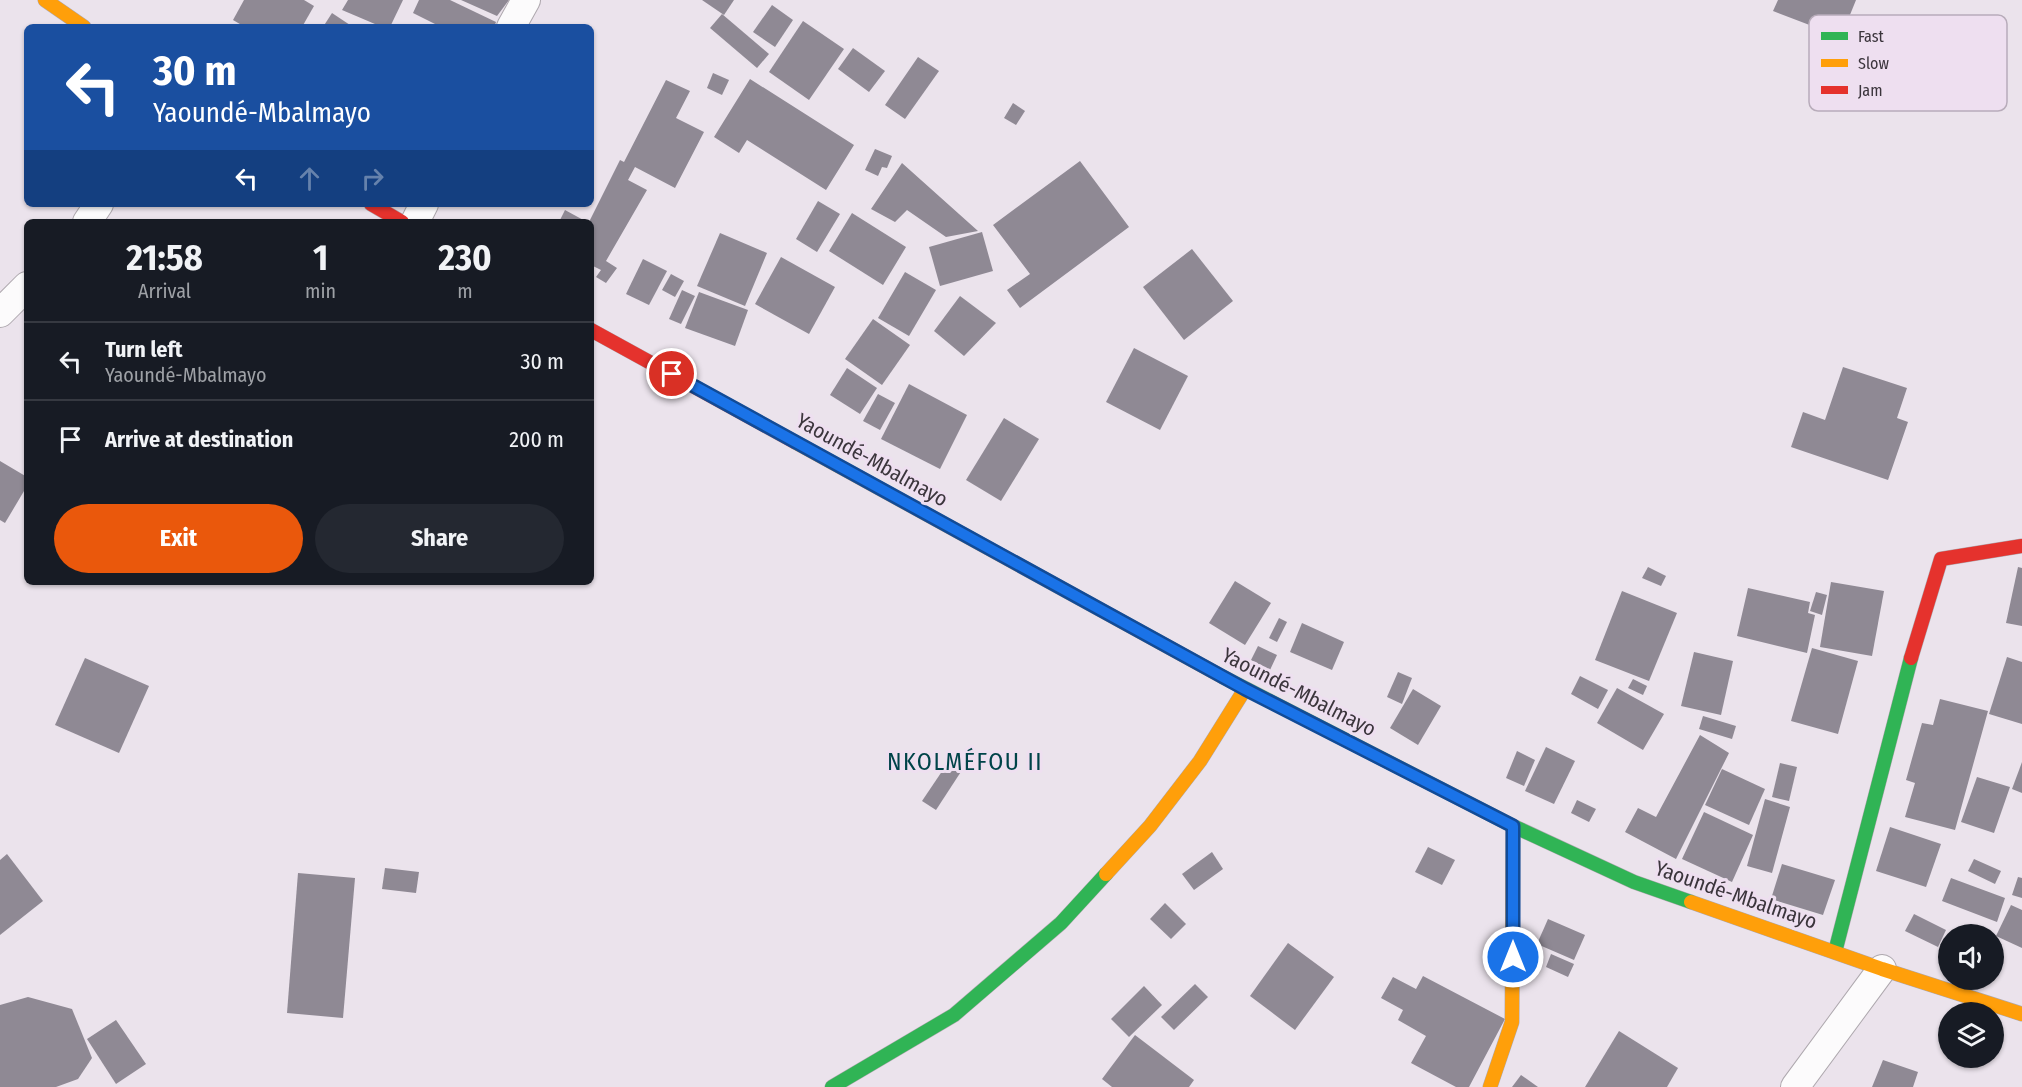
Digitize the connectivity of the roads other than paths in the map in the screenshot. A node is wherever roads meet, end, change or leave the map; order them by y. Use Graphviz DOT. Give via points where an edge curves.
graph roads {
  1 [pos="45,0"];
  2 [pos="526,0"];
  3 [pos="80,24"];
  4 [pos="513,24"];
  5 [pos="376,207"];
  6 [pos="397,219"];
  7 [pos="24,289"];
  8 [pos="0,313"];
  9 [pos="594,332"];
  10 [pos="2022,546"];
  11 [pos="1245,689"];
  12 [pos="1513,826"];
  13 [pos="1835,952"];
  14 [pos="1882,969"];
  15 [pos="2022,1014"];
  16 [pos="832,1087"];
  17 [pos="1490,1087"];
  18 [pos="1795,1087"];
  1 -- 3 [label="main road"];
  2 -- 4 [label="street"];
  5 -- 6 [label="main road"];
  7 -- 8 [label="street"];
  9 -- 11 [label="main road, Yaoundé-Mbalmayo"];
  10 -- 13 [label="main road" via="1941,559 1914,645"];
  11 -- 12 [label="main road, Yaoundé-Mbalmayo"];
  11 -- 16 [label="main road" via="1200,760 1150,826 1061,923 954,1015"];
  12 -- 13 [label="main road, Yaoundé-Mbalmayo" via="1634,882"];
  12 -- 17 [label="main road" via="1512,1022"];
  13 -- 14 [label="main road, Yaoundé-Mbalmayo"];
  14 -- 15 [label="main road, Yaoundé-Mbalmayo"];
  14 -- 18 [label="street"];
}
